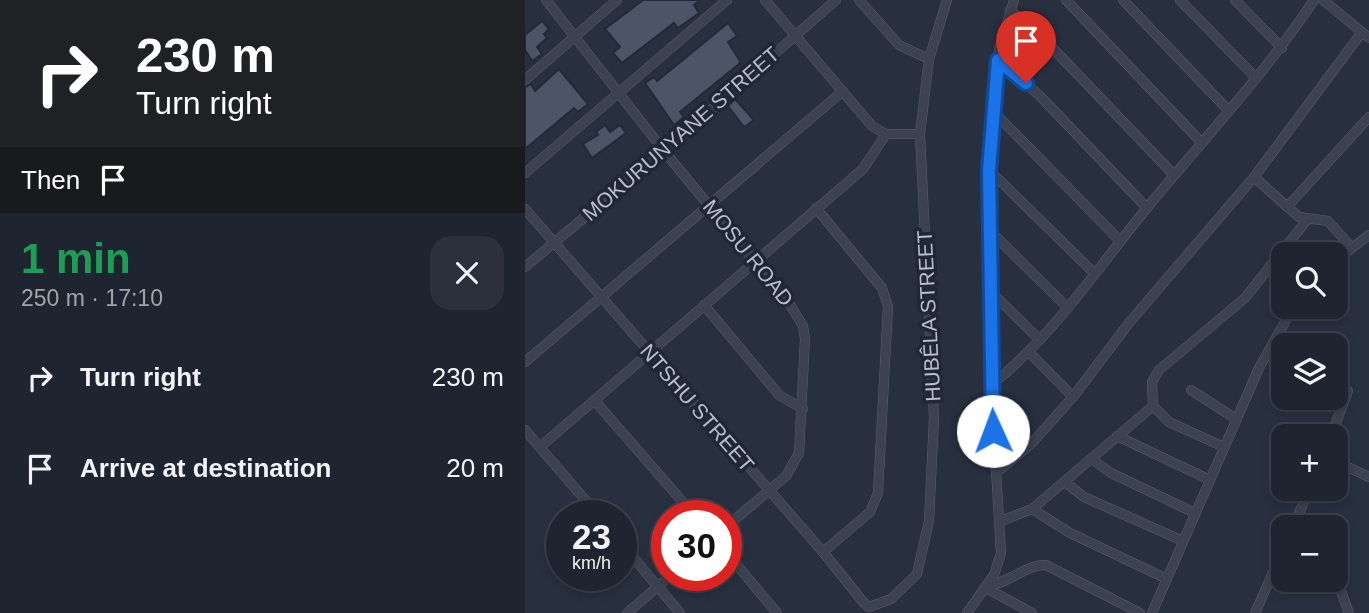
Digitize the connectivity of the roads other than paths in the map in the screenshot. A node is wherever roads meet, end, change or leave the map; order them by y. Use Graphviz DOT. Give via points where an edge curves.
graph roads {
  1 [pos="546,0"];
  2 [pos="617,0"];
  3 [pos="727,0"];
  4 [pos="765,0"];
  5 [pos="837,0"];
  6 [pos="859,0"];
  7 [pos="947,0"];
  8 [pos="1014,0"];
  9 [pos="1066,0"];
  10 [pos="1123,0"];
  11 [pos="1180,0"];
  12 [pos="1235,0"];
  13 [pos="1314,0"];
  14 [pos="1324,0"];
  15 [pos="1010,10"];
  16 [pos="796,35"];
  17 [pos="1365,35"];
  18 [pos="575,36"];
  19 [pos="1282,48"];
  20 [pos="929,59"];
  21 [pos="998,60"];
  22 [pos="1256,78"];
  23 [pos="525,80"];
  24 [pos="618,90"];
  25 [pos="843,91"];
  26 [pos="1228,110"];
  27 [pos="994,112"];
  28 [pos="1369,117"];
  29 [pos="886,134"];
  30 [pos="920,134"];
  31 [pos="1201,142"];
  32 [pos="664,151"];
  33 [pos="989,170"];
  34 [pos="525,173"];
  35 [pos="1174,175"];
  36 [pos="1254,177"];
  37 [pos="709,206"];
  38 [pos="1287,207"];
  39 [pos="816,208"];
  40 [pos="1147,208"];
  41 [pos="525,209"];
  42 [pos="1307,220"];
  43 [pos="991,231"];
  44 [pos="1369,235"];
  45 [pos="1120,241"];
  46 [pos="553,242"];
  47 [pos="1351,247"];
  48 [pos="1348,250"];
  49 [pos="756,260"];
  50 [pos="525,267"];
  51 [pos="1094,273"];
  52 [pos="989,290"];
  53 [pos="600,298"];
  54 [pos="704,305"];
  55 [pos="1068,308"];
  56 [pos="1286,319"];
  57 [pos="1040,340"];
  58 [pos="648,352"];
  59 [pos="1029,352"];
  60 [pos="525,362"];
  61 [pos="991,385"];
  62 [pos="1191,390"];
  63 [pos="1073,397"];
  64 [pos="594,400"];
  65 [pos="1153,406"];
  66 [pos="803,409"];
  67 [pos="1236,419"];
  68 [pos="525,430"];
  69 [pos="1117,436"];
  70 [pos="540,447"];
  71 [pos="1224,447"];
  72 [pos="1093,460"];
  73 [pos="1348,467"];
  74 [pos="996,473"];
  75 [pos="1369,477"];
  76 [pos="1208,479"];
  77 [pos="1066,483"];
  78 [pos="769,492"];
  79 [pos="585,500"];
  80 [pos="681,500"];
  81 [pos="1032,509"];
  82 [pos="1195,513"];
  83 [pos="742,514"];
  84 [pos="1000,521"];
  85 [pos="1183,541"];
  86 [pos="823,552"];
  87 [pos="637,562"];
  88 [pos="742,571"];
  89 [pos="1271,577"];
  90 [pos="651,579"];
  91 [pos="1167,579"];
  92 [pos="987,587"];
  93 [pos="653,591"];
  94 [pos="662,591"];
  95 [pos="1341,592"];
  96 [pos="869,607"];
  97 [pos="627,613"];
  98 [pos="681,613"];
  99 [pos="777,613"];
  100 [pos="967,613"];
  101 [pos="1032,613"];
  102 [pos="1140,613"];
  103 [pos="1152,613"];
  104 [pos="1255,613"];
  105 [pos="1349,613"];
  1 -- 18 [label="street, MOSU ROAD"];
  2 -- 18 [label="street"];
  3 -- 24 [label="street"];
  4 -- 16 [label="street"];
  5 -- 16 [label="street, MOKURUNYANE STREET"];
  6 -- 20 [label="street" via="899,45"];
  7 -- 20 [label="street, HUBÊLA STREET"];
  8 -- 15 [label="street"];
  9 -- 31 [label="street"];
  10 -- 26 [label="street"];
  11 -- 22 [label="street"];
  12 -- 19 [label="street"];
  13 -- 19 [label="street"];
  14 -- 17 [label="street"];
  15 -- 21 [label="street"];
  15 -- 35 [label="street" via="1041,36"];
  16 -- 25 [label="street"];
  16 -- 32 [label="street, MOKURUNYANE STREET"];
  17 -- 36 [label="street"];
  18 -- 23 [label="street"];
  18 -- 24 [label="street, MOSU ROAD"];
  19 -- 22 [label="street"];
  20 -- 30 [label="street, HUBÊLA STREET"];
  21 -- 27 [label="street"];
  21 -- 40 [label="street"];
  22 -- 26 [label="street"];
  24 -- 32 [label="street, MOSU ROAD"];
  24 -- 34 [label="street"];
  25 -- 29 [label="street" via="872,126"];
  25 -- 37 [label="street"];
  26 -- 31 [label="street"];
  27 -- 33 [label="street"];
  27 -- 45 [label="street"];
  28 -- 38 [label="street"];
  29 -- 30 [label="street"];
  29 -- 39 [label="street" via="871,161"];
  30 -- 96 [label="street, HUBÊLA STREET" via="934,418 929,521 917,574 891,599"];
  31 -- 35 [label="street"];
  32 -- 37 [label="street, MOSU ROAD"];
  32 -- 46 [label="street, MOKURUNYANE STREET"];
  33 -- 43 [label="street"];
  33 -- 51 [label="street"];
  35 -- 40 [label="street"];
  36 -- 38 [label="street"];
  36 -- 63 [label="street" via="1129,323"];
  37 -- 49 [label="street, MOSU ROAD"];
  37 -- 53 [label="street"];
  38 -- 42 [label="street"];
  39 -- 49 [label="street"];
  39 -- 86 [label="street" via="883,288 888,306 878,493 870,512"];
  40 -- 45 [label="street"];
  41 -- 46 [label="street, NTSHU STREET"];
  42 -- 47 [label="street" via="1328,220"];
  42 -- 65 [label="street" via="1245,298 1159,370 1151,382"];
  43 -- 52 [label="street"];
  43 -- 55 [label="street"];
  44 -- 47 [label="street"];
  45 -- 51 [label="street"];
  46 -- 50 [label="street, MOKURUNYANE STREET"];
  46 -- 53 [label="street, NTSHU STREET"];
  47 -- 48 [label="street"];
  49 -- 54 [label="street"];
  49 -- 66 [label="street, MOSU ROAD" via="803,326"];
  51 -- 55 [label="street"];
  52 -- 57 [label="street"];
  52 -- 61 [label="street"];
  53 -- 58 [label="street, NTSHU STREET"];
  53 -- 60 [label="street"];
  54 -- 58 [label="street"];
  54 -- 66 [label="street" via="779,394"];
  55 -- 57 [label="street"];
  56 -- 67 [label="street"];
  57 -- 59 [label="street"];
  58 -- 64 [label="street"];
  58 -- 78 [label="street, NTSHU STREET"];
  59 -- 61 [label="street"];
  59 -- 63 [label="street"];
  61 -- 74 [label="street"];
  62 -- 67 [label="street"];
  63 -- 74 [label="street" via="1031,444"];
  64 -- 70 [label="street"];
  64 -- 80 [label="street"];
  65 -- 69 [label="street"];
  65 -- 71 [label="street" via="1169,422"];
  66 -- 78 [label="street, MOSU ROAD" via="796,462"];
  67 -- 71 [label="street"];
  68 -- 70 [label="street"];
  69 -- 72 [label="street"];
  69 -- 76 [label="street"];
  70 -- 79 [label="street"];
  71 -- 76 [label="street"];
  72 -- 77 [label="street"];
  72 -- 82 [label="street"];
  73 -- 75 [label="street"];
  74 -- 84 [label="street"];
  76 -- 82 [label="street"];
  77 -- 81 [label="street"];
  77 -- 85 [label="street" via="1084,497"];
  78 -- 83 [label="street, MOSU ROAD"];
  78 -- 86 [label="street, NTSHU STREET"];
  81 -- 84 [label="street"];
  81 -- 91 [label="street" via="1070,533"];
  82 -- 85 [label="street"];
  84 -- 92 [label="street" via="999,564"];
  85 -- 91 [label="street"];
  86 -- 96 [label="street, NTSHU STREET"];
  87 -- 90 [label="street"];
  88 -- 99 [label="street"];
  89 -- 104 [label="street"];
  91 -- 103 [label="street"];
  92 -- 100 [label="street"];
  92 -- 101 [label="street"];
  92 -- 102 [label="street" via="1041,564"];
  93 -- 97 [label="street"];
  94 -- 98 [label="street"];
  95 -- 105 [label="street"];
}
